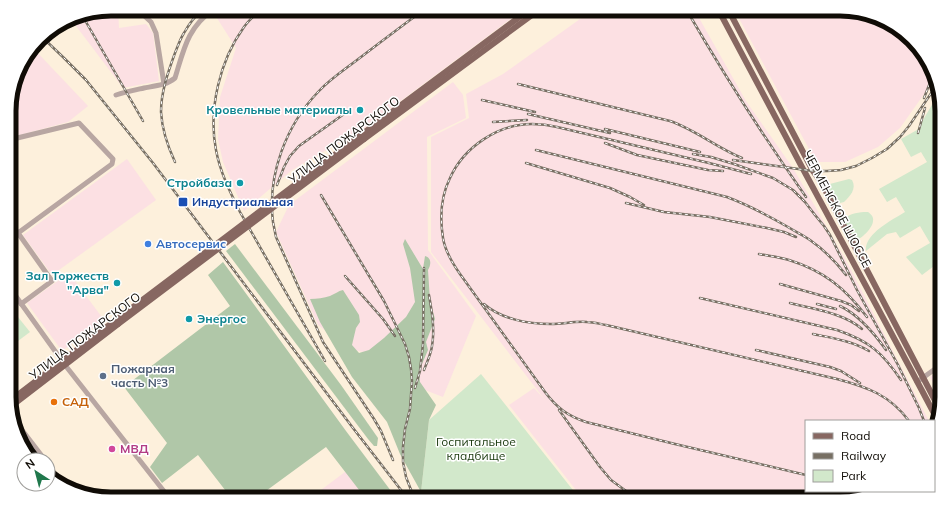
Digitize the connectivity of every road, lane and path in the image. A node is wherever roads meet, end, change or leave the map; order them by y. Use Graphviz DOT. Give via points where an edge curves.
graph roads {
  1 [pos="145,16"];
  2 [pos="205,16"];
  3 [pos="521,16"];
  4 [pos="530,16"];
  5 [pos="722,16"];
  6 [pos="732,16"];
  7 [pos="164,84"];
  8 [pos="116,95"];
  9 [pos="362,137"];
  10 [pos="16,138"];
  11 [pos="16,231"];
  12 [pos="18,233"];
  13 [pos="16,297"];
  14 [pos="21,304"];
  15 [pos="63,363"];
  16 [pos="935,369"];
  17 [pos="924,377"];
  18 [pos="917,382"];
  19 [pos="16,397"];
  20 [pos="935,398"];
  21 [pos="16,402"];
  22 [pos="933,412"];
  23 [pos="22,430"];
  24 [pos="39,452"];
  25 [pos="164,492"];
  1 -- 7 [label="street" via="156,33"];
  2 -- 7 [label="street" via="185,44 175,78"];
  3 -- 9 [label="main road, УЛИЦА ПОЖАРСКОГО"];
  4 -- 9 [label="main road, УЛИЦА ПОЖАРСКОГО"];
  5 -- 18 [label="main road, ЧЕРМЕНСКОЕ ШОССЕ"];
  6 -- 17 [label="main road, ЧЕРМЕНСКОЕ ШОССЕ"];
  7 -- 8 [label="street"];
  9 -- 15 [label="main road, УЛИЦА ПОЖАРСКОГО, bridge"];
  10 -- 12 [label="street" via="79,123 112,158 112,164"];
  11 -- 12 [label="street"];
  12 -- 14 [label="street" via="52,281"];
  13 -- 14 [label="street"];
  14 -- 15 [label="street"];
  15 -- 19 [label="main road, УЛИЦА ПОЖАРСКОГО"];
  15 -- 21 [label="main road, УЛИЦА ПОЖАРСКОГО"];
  15 -- 25 [label="street"];
  16 -- 17 [label="street"];
  17 -- 18 [label="street"];
  17 -- 20 [label="main road, ЧЕРМЕНСКОЕ ШОССЕ"];
  18 -- 22 [label="main road, ЧЕРМЕНСКОЕ ШОССЕ"];
  23 -- 24 [label="street"];
}
